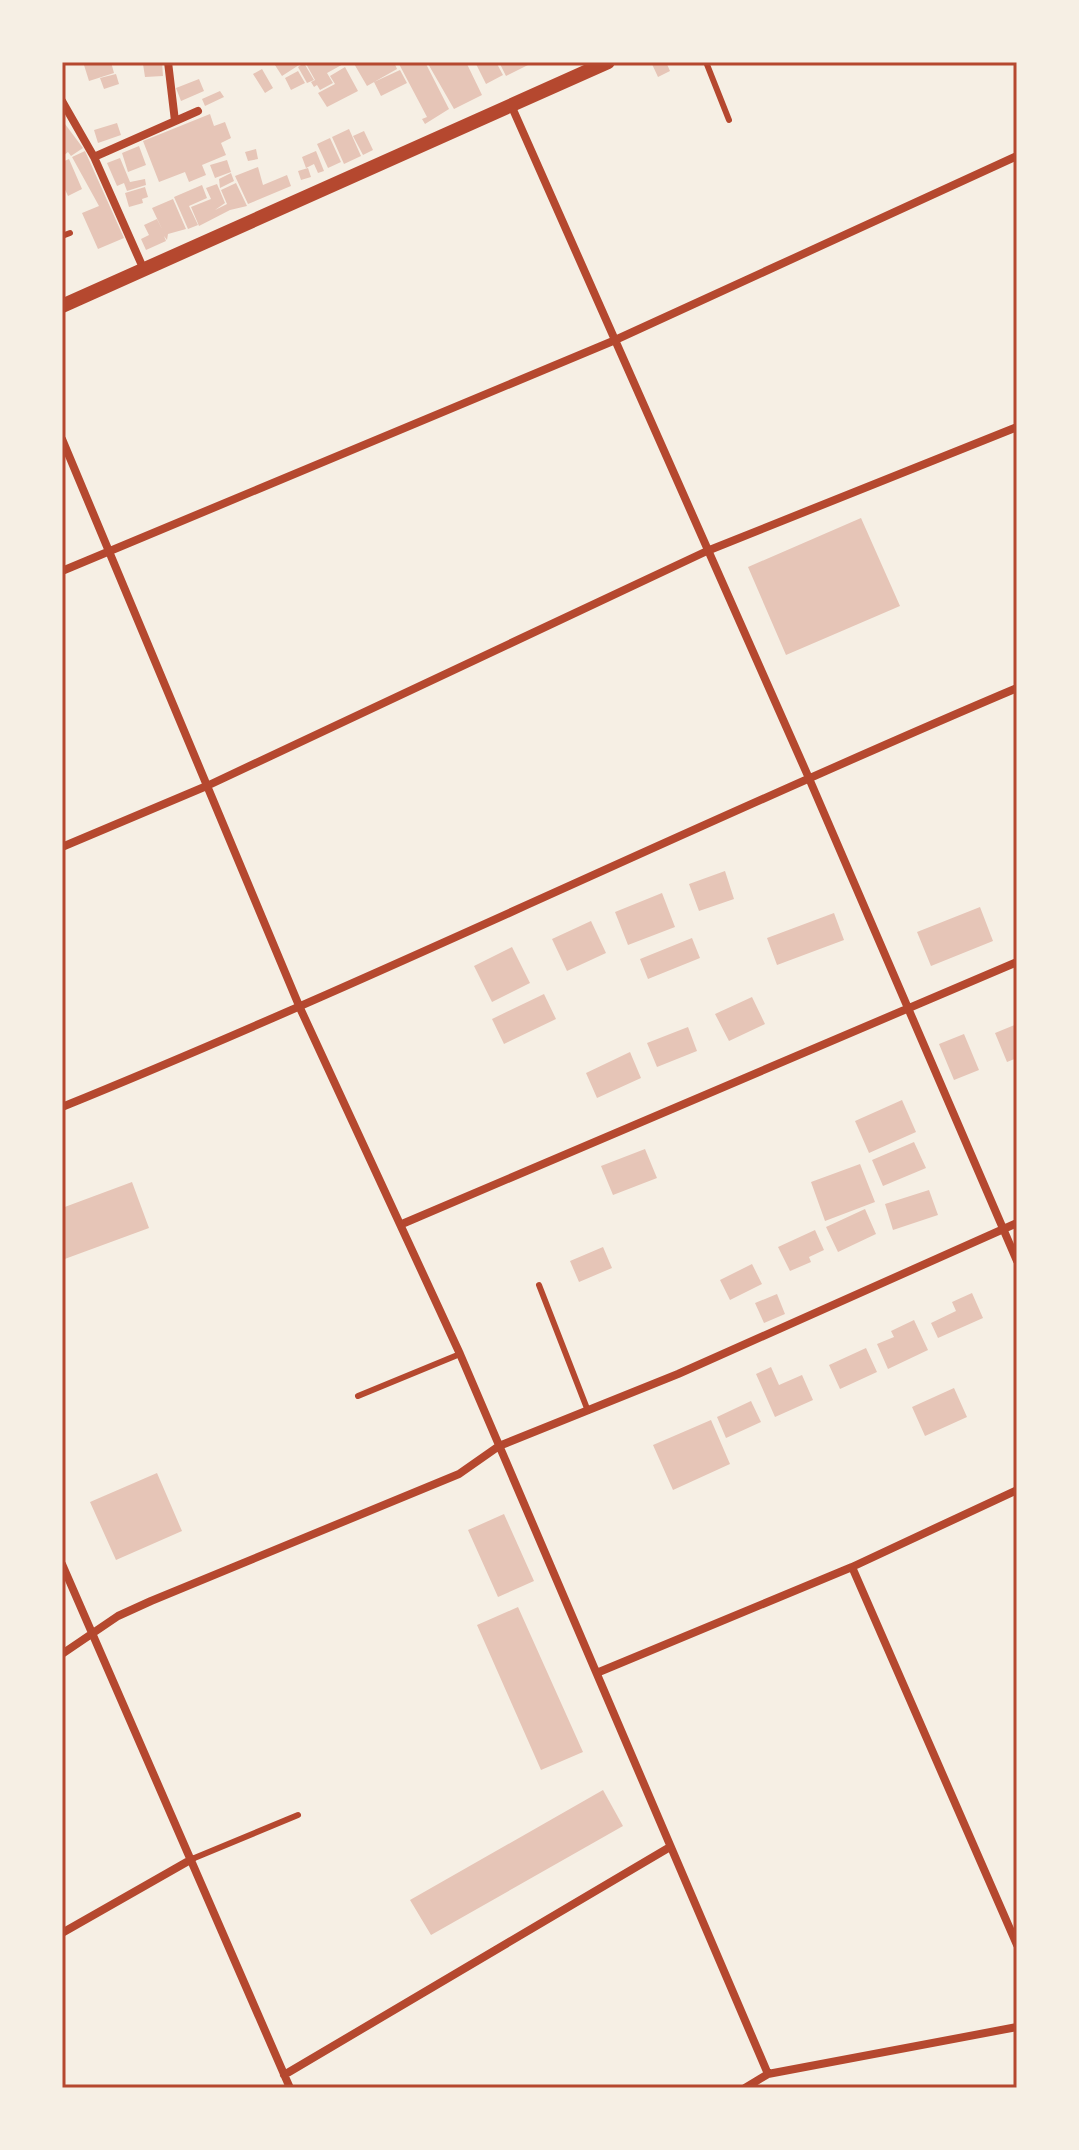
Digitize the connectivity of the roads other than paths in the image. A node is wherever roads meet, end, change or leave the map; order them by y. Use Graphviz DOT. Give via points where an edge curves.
graph roads {
  1 [pos="168,62"];
  2 [pos="608,62"];
  3 [pos="706,62"];
  4 [pos="62,101"];
  5 [pos="511,105"];
  6 [pos="198,111"];
  7 [pos="729,120"];
  8 [pos="175,121"];
  9 [pos="1017,156"];
  10 [pos="94,157"];
  11 [pos="70,233"];
  12 [pos="62,236"];
  13 [pos="144,270"];
  14 [pos="62,306"];
  15 [pos="613,341"];
  16 [pos="1017,427"];
  17 [pos="62,439"];
  18 [pos="108,551"];
  19 [pos="707,551"];
  20 [pos="62,571"];
  21 [pos="1017,688"];
  22 [pos="808,776"];
  23 [pos="209,785"];
  24 [pos="62,847"];
  25 [pos="1017,962"];
  26 [pos="300,1008"];
  27 [pos="910,1010"];
  28 [pos="62,1107"];
  29 [pos="1017,1223"];
  30 [pos="402,1224"];
  31 [pos="1003,1229"];
  32 [pos="1017,1261"];
  33 [pos="539,1285"];
  34 [pos="460,1354"];
  35 [pos="358,1396"];
  36 [pos="588,1411"];
  37 [pos="499,1446"];
  38 [pos="1017,1490"];
  39 [pos="62,1564"];
  40 [pos="852,1567"];
  41 [pos="94,1633"];
  42 [pos="62,1654"];
  43 [pos="599,1672"];
  44 [pos="298,1815"];
  45 [pos="670,1847"];
  46 [pos="192,1859"];
  47 [pos="62,1933"];
  48 [pos="1017,1945"];
  49 [pos="1017,2027"];
  50 [pos="768,2074"];
  51 [pos="284,2075"];
  52 [pos="290,2088"];
  53 [pos="745,2088"];
  1 -- 8 [label="street"];
  2 -- 5 [label="street"];
  3 -- 7 [label="lane"];
  4 -- 10 [label="street"];
  5 -- 13 [label="street"];
  5 -- 15 [label="street"];
  6 -- 8 [label="street"];
  8 -- 10 [label="street"];
  9 -- 15 [label="street"];
  10 -- 13 [label="street"];
  11 -- 12 [label="lane"];
  13 -- 14 [label="street"];
  15 -- 18 [label="street"];
  15 -- 19 [label="street"];
  16 -- 19 [label="street"];
  17 -- 18 [label="street"];
  18 -- 20 [label="street"];
  18 -- 23 [label="street"];
  19 -- 22 [label="street"];
  19 -- 23 [label="street"];
  21 -- 22 [label="street"];
  22 -- 26 [label="street"];
  22 -- 27 [label="street"];
  23 -- 24 [label="street"];
  23 -- 26 [label="street"];
  25 -- 27 [label="street"];
  26 -- 28 [label="street"];
  26 -- 30 [label="street"];
  27 -- 30 [label="street"];
  27 -- 31 [label="street"];
  29 -- 31 [label="street"];
  30 -- 34 [label="street"];
  31 -- 32 [label="street"];
  31 -- 36 [label="street"];
  33 -- 36 [label="lane"];
  34 -- 35 [label="lane"];
  34 -- 37 [label="street"];
  36 -- 37 [label="street"];
  37 -- 41 [label="street" via="459,1474 151,1601"];
  37 -- 43 [label="street"];
  38 -- 40 [label="street"];
  39 -- 41 [label="street"];
  40 -- 43 [label="street"];
  40 -- 48 [label="street"];
  41 -- 42 [label="street"];
  41 -- 46 [label="street"];
  43 -- 45 [label="street"];
  44 -- 46 [label="lane"];
  45 -- 50 [label="street"];
  45 -- 51 [label="street"];
  46 -- 47 [label="street"];
  46 -- 51 [label="street"];
  49 -- 50 [label="street"];
  50 -- 53 [label="street"];
  51 -- 52 [label="street"];
}
